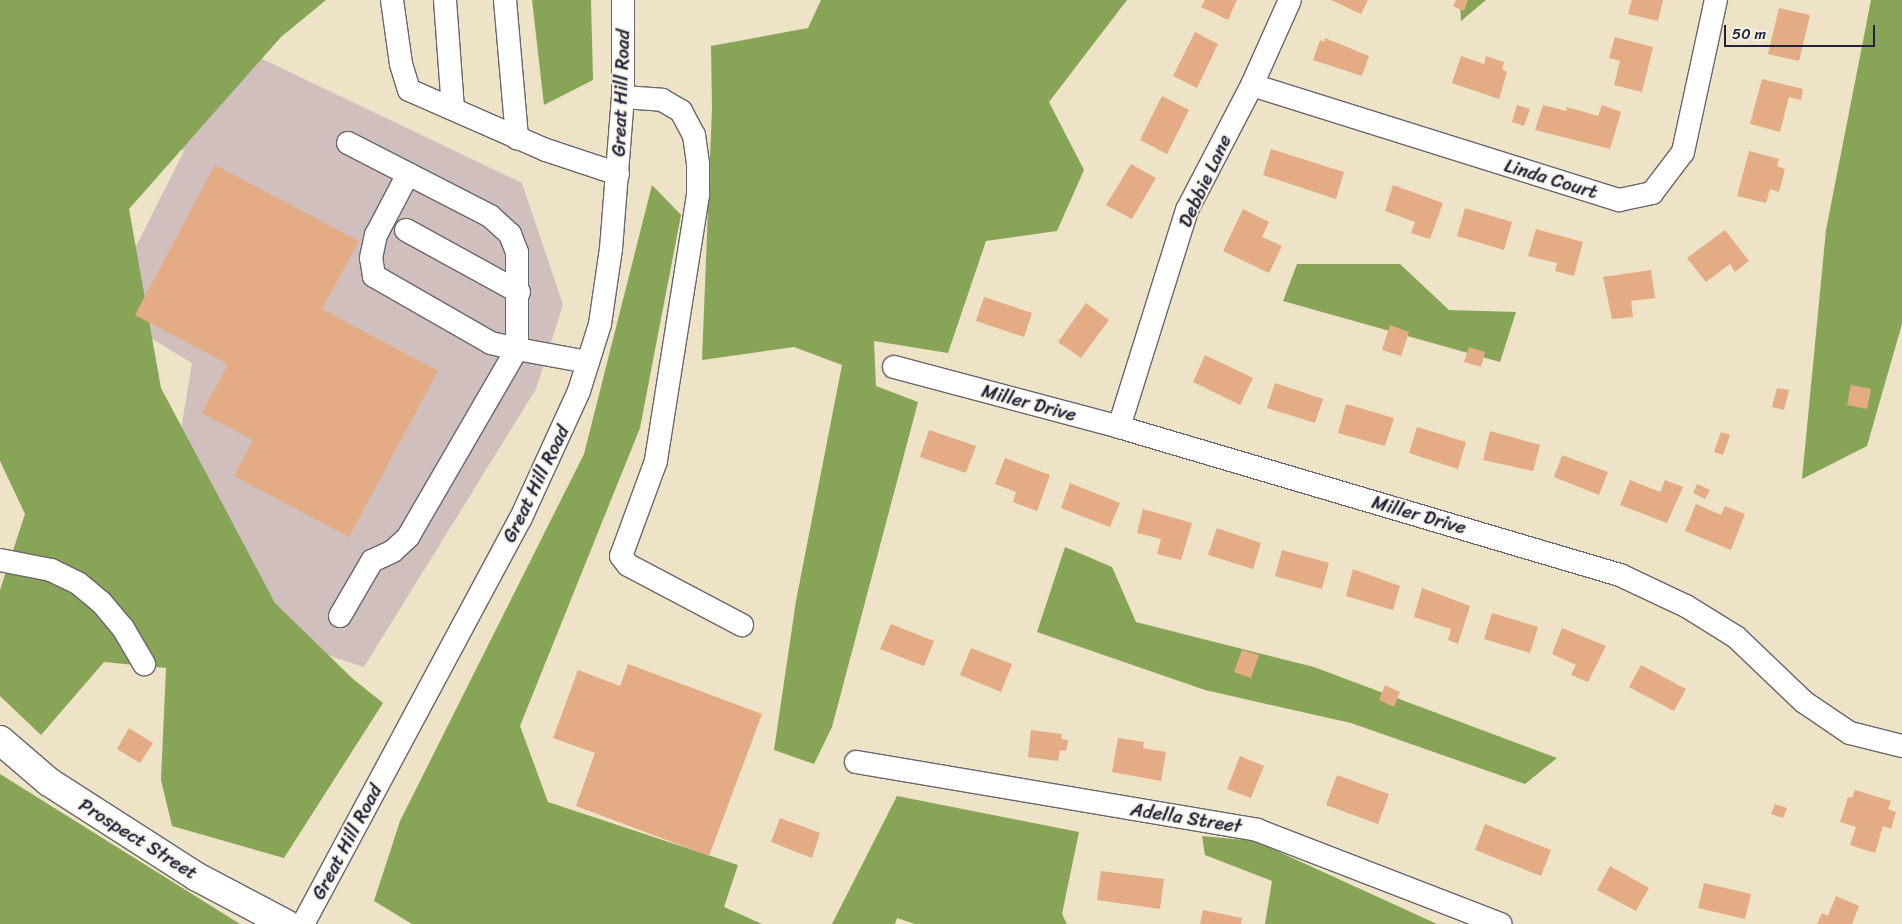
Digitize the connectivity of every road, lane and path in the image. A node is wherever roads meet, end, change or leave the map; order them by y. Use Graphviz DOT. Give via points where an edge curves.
graph roads {
  1 [pos="392,0"];
  2 [pos="445,0"];
  3 [pos="505,0"];
  4 [pos="623,0"];
  5 [pos="1290,0"];
  6 [pos="1716,0"];
  7 [pos="1252,85"];
  8 [pos="623,97"];
  9 [pos="453,109"];
  10 [pos="517,138"];
  11 [pos="348,144"];
  12 [pos="408,174"];
  13 [pos="618,174"];
  14 [pos="406,230"];
  15 [pos="519,292"];
  16 [pos="517,349"];
  17 [pos="588,362"];
  18 [pos="894,367"];
  19 [pos="1119,427"];
  20 [pos="0,560"];
  21 [pos="340,616"];
  22 [pos="742,625"];
  23 [pos="144,664"];
  24 [pos="0,740"];
  25 [pos="1902,746"];
  26 [pos="856,762"];
  27 [pos="286,924"];
  28 [pos="303,924"];
  29 [pos="1501,924"];
  1 -- 9 [label="street" via="401,64 410,90"];
  2 -- 9 [label="street"];
  3 -- 10 [label="street"];
  4 -- 8 [label="street, Great Hill Road"];
  5 -- 7 [label="street, Debbie Lane"];
  6 -- 7 [label="street, Linda Court" via="1684,152 1652,193 1619,200"];
  7 -- 19 [label="street, Debbie Lane" via="1187,210"];
  8 -- 13 [label="street, Great Hill Road"];
  8 -- 22 [label="street" via="662,100 681,111 694,135 698,195 656,461 621,556 628,565"];
  9 -- 10 [label="street"];
  10 -- 13 [label="street"];
  11 -- 12 [label="street"];
  12 -- 15 [label="street" via="490,216 510,234 517,252"];
  12 -- 16 [label="street" via="376,235 371,258 374,276 491,343"];
  13 -- 17 [label="street, Great Hill Road" via="601,315"];
  14 -- 15 [label="street"];
  15 -- 16 [label="street"];
  16 -- 17 [label="street"];
  16 -- 21 [label="street" via="408,537 393,551 372,561"];
  17 -- 28 [label="street, Great Hill Road" via="568,420 520,520"];
  18 -- 19 [label="street, Miller Drive"];
  19 -- 25 [label="street, Miller Drive" via="1620,575 1686,606 1736,637 1804,702 1850,733"];
  20 -- 23 [label="street" via="51,570 78,583 101,602 123,628"];
  24 -- 27 [label="main road, Prospect Street" via="57,787 197,877"];
  26 -- 29 [label="street, Adella Street" via="1258,830"];
}
